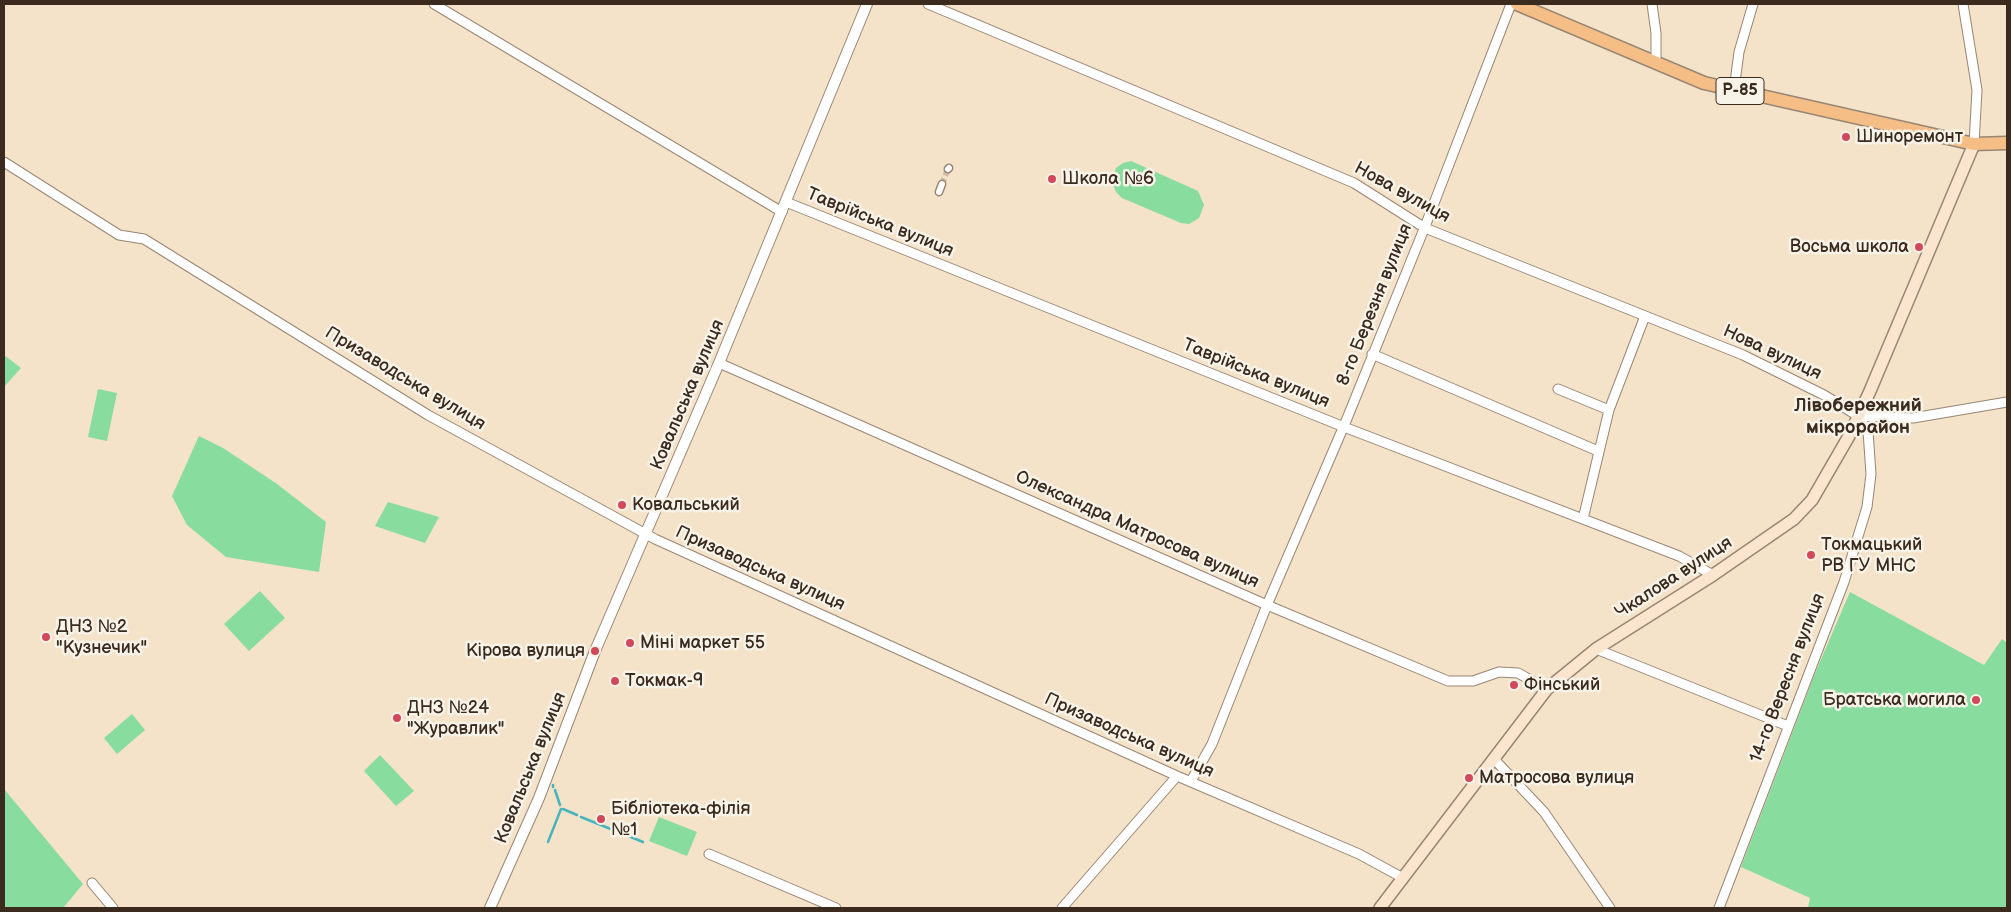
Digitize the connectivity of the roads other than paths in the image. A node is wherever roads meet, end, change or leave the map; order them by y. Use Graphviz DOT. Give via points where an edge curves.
graph roads {
  1 [pos="434,4"];
  2 [pos="867,4"];
  3 [pos="928,4"];
  4 [pos="1511,4"];
  5 [pos="1517,4"];
  6 [pos="1652,4"];
  7 [pos="1753,4"];
  8 [pos="1963,4"];
  9 [pos="1656,62"];
  10 [pos="1734,90"];
  11 [pos="2007,143"];
  12 [pos="1974,144"];
  13 [pos="4,162"];
  14 [pos="942,184"];
  15 [pos="939,192"];
  16 [pos="784,207"];
  17 [pos="1424,228"];
  18 [pos="1645,316"];
  19 [pos="1372,354"];
  20 [pos="719,364"];
  21 [pos="1558,389"];
  22 [pos="2007,402"];
  23 [pos="1609,410"];
  24 [pos="1858,416"];
  25 [pos="1344,426"];
  26 [pos="1598,450"];
  27 [pos="1583,519"];
  28 [pos="646,534"];
  29 [pos="1713,575"];
  30 [pos="1266,605"];
  31 [pos="1596,649"];
  32 [pos="1546,690"];
  33 [pos="1788,726"];
  34 [pos="1494,758"];
  35 [pos="1177,776"];
  36 [pos="1191,781"];
  37 [pos="709,854"];
  38 [pos="1403,878"];
  39 [pos="92,883"];
  40 [pos="113,908"];
  41 [pos="490,908"];
  42 [pos="836,908"];
  43 [pos="1062,908"];
  44 [pos="1380,908"];
  45 [pos="1610,908"];
  46 [pos="1719,908"];
  1 -- 16 [label="street, Таврійська вулиця"];
  2 -- 16 [label="street, Ковальська вулиця"];
  3 -- 17 [label="street, Нова вулиця" via="1354,183"];
  4 -- 17 [label="street, 8-го Березня вулиця"];
  5 -- 9 [label="main road, Р-85"];
  6 -- 9 [label="street"];
  7 -- 10 [label="street" via="1739,52"];
  8 -- 12 [label="street" via="1977,90"];
  9 -- 10 [label="main road, Р-85" via="1704,83"];
  10 -- 12 [label="main road, Р-85"];
  11 -- 12 [label="main road, Р-85"];
  12 -- 24 [label="main road"];
  13 -- 28 [label="street, Призаводська вулиця" via="119,235 144,239 428,415"];
  14 -- 15 [label="street"];
  16 -- 20 [label="street, Ковальська вулиця"];
  16 -- 25 [label="street, Таврійська вулиця"];
  17 -- 18 [label="street, Нова вулиця"];
  17 -- 19 [label="street, 8-го Березня вулиця"];
  18 -- 23 [label="street"];
  18 -- 24 [label="street, Нова вулиця" via="1742,355 1824,395"];
  19 -- 25 [label="street, 8-го Березня вулиця"];
  19 -- 26 [label="street"];
  20 -- 28 [label="street, Ковальська вулиця"];
  20 -- 30 [label="street, Олександра Матросова вулиця"];
  21 -- 23 [label="street"];
  22 -- 24 [label="street" via="1913,418"];
  23 -- 26 [label="street"];
  24 -- 29 [label="main road, Чкалова вулиця" via="1812,500 1794,519"];
  24 -- 33 [label="street, 14-го Вересня вулиця" via="1868,431 1871,474 1867,506 1844,582"];
  25 -- 27 [label="street, Таврійська вулиця"];
  25 -- 30 [label="street, 8-го Березня вулиця"];
  26 -- 27 [label="street"];
  27 -- 29 [label="street, Таврійська вулиця" via="1679,556"];
  28 -- 35 [label="street, Призаводська вулиця"];
  28 -- 41 [label="street, Ковальська вулиця" via="595,651 539,798"];
  29 -- 31 [label="main road, Чкалова вулиця"];
  30 -- 32 [label="street, Олександра Матросова вулиця" via="1448,681 1473,681 1499,672 1518,673"];
  30 -- 36 [label="street, 8-го Березня вулиця" via="1212,744"];
  31 -- 32 [label="main road, Чкалова вулиця"];
  31 -- 33 [label="street"];
  32 -- 34 [label="main road, Чкалова вулиця"];
  33 -- 46 [label="street, 14-го Вересня вулиця"];
  34 -- 38 [label="main road, Чкалова вулиця"];
  34 -- 45 [label="street" via="1544,812"];
  35 -- 36 [label="street, Призаводська вулиця"];
  35 -- 43 [label="street"];
  36 -- 38 [label="street, Призаводська вулиця" via="1359,854"];
  37 -- 42 [label="street"];
  38 -- 44 [label="main road, Чкалова вулиця"];
  39 -- 40 [label="street"];
}
